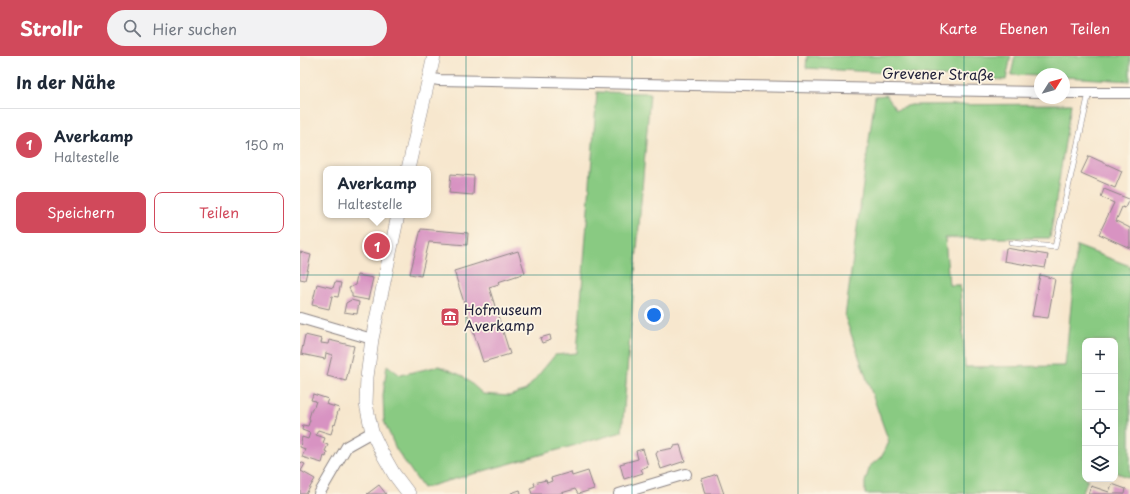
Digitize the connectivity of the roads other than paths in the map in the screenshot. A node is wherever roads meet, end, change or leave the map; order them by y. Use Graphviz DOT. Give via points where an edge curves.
graph roads {
  1 [pos="434,56"];
  2 [pos="428,78"];
  3 [pos="1034,92"];
  4 [pos="1070,93"];
  5 [pos="1089,93"];
  6 [pos="1130,93"];
  7 [pos="409,166"];
  8 [pos="397,218"];
  9 [pos="1011,243"];
  10 [pos="300,318"];
  11 [pos="372,339"];
  12 [pos="372,432"];
  13 [pos="686,474"];
  14 [pos="319,494"];
  15 [pos="409,494"];
  16 [pos="619,494"];
  1 -- 2 [label="street"];
  2 -- 3 [label="street, Grevener Straße"];
  2 -- 7 [label="street"];
  4 -- 5 [label="street"];
  5 -- 6 [label="street"];
  5 -- 9 [label="lane" via="1055,247"];
  8 -- 11 [label="street"];
  10 -- 11 [label="street"];
  11 -- 12 [label="street" via="366,404"];
  12 -- 14 [label="street" via="347,446"];
  12 -- 15 [label="street" via="382,454"];
  13 -- 16 [label="street"];
}
